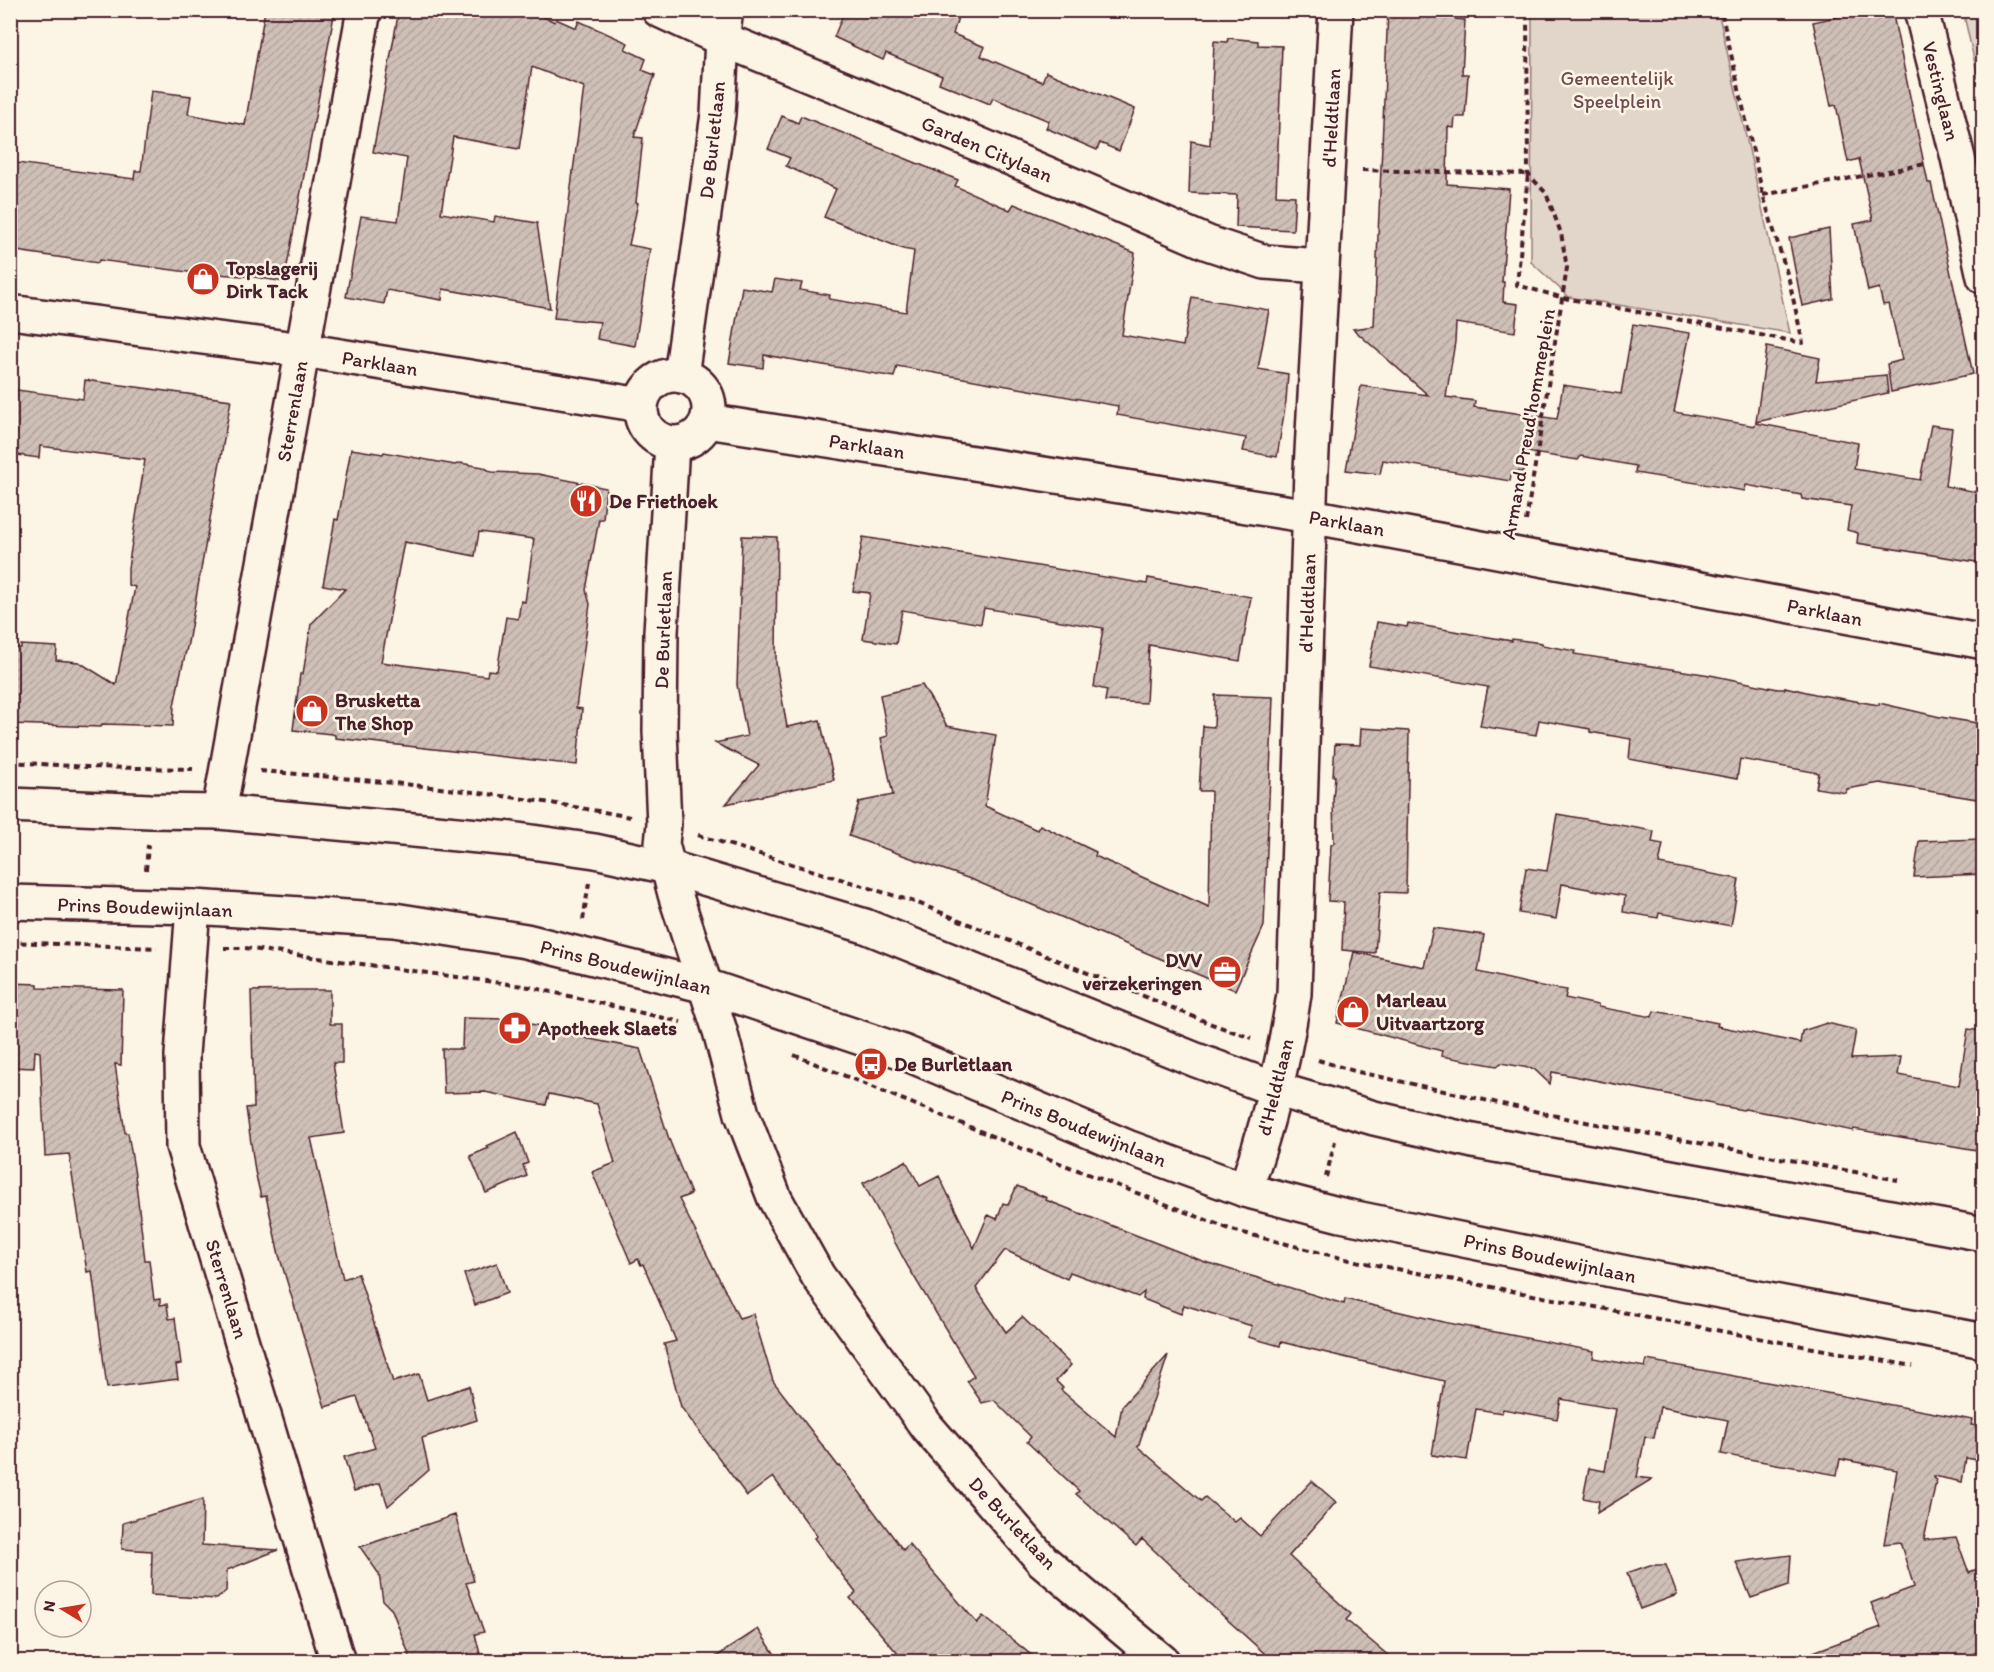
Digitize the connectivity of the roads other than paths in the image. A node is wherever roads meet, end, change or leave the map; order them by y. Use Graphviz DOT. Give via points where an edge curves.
graph roads {
  1 [pos="364,10"];
  2 [pos="659,10"];
  3 [pos="1336,10"];
  4 [pos="1922,10"];
  5 [pos="724,25"];
  6 [pos="1321,266"];
  7 [pos="1983,277"];
  8 [pos="10,312"];
  9 [pos="303,350"];
  10 [pos="681,376"];
  11 [pos="641,405"];
  12 [pos="707,421"];
  13 [pos="672,444"];
  14 [pos="1310,516"];
  15 [pos="1983,642"];
  16 [pos="10,805"];
  17 [pos="219,812"];
  18 [pos="667,867"];
  19 [pos="10,902"];
  20 [pos="193,907"];
  21 [pos="706,986"];
  22 [pos="1275,1089"];
  23 [pos="1245,1190"];
  24 [pos="1983,1234"];
  25 [pos="1983,1341"];
  26 [pos="338,1662"];
  27 [pos="1163,1662"];
  1 -- 9 [label="street, Sterrenlaan"];
  2 -- 5 [label="street, Garden Citylaan"];
  3 -- 6 [label="street, d'Heldtlaan"];
  4 -- 7 [label="street, Vestinglaan"];
  5 -- 6 [label="street, Garden Citylaan" via="964,138 1208,243 1265,262"];
  5 -- 10 [label="street, De Burletlaan" via="718,114"];
  6 -- 14 [label="street, d'Heldtlaan"];
  8 -- 9 [label="street, Parklaan"];
  9 -- 11 [label="street, Parklaan"];
  9 -- 17 [label="street, Sterrenlaan"];
  10 -- 11 [label="street" via="662,377 647,388"];
  10 -- 12 [label="street" via="701,385 707,395"];
  11 -- 13 [label="street" via="642,419 649,431"];
  12 -- 13 [label="street" via="695,438"];
  12 -- 14 [label="street, Parklaan"];
  13 -- 18 [label="street, De Burletlaan" via="661,632 662,844"];
  14 -- 15 [label="street, Parklaan"];
  14 -- 22 [label="street, d'Heldtlaan" via="1294,994"];
  16 -- 17 [label="street"];
  17 -- 18 [label="street" via="512,839 595,850"];
  18 -- 21 [label="street, De Burletlaan"];
  18 -- 22 [label="street" via="865,926"];
  19 -- 20 [label="street, Prins Boudewijnlaan"];
  20 -- 21 [label="street, Prins Boudewijnlaan" via="394,920 516,939"];
  20 -- 26 [label="street, Sterrenlaan" via="182,1055 183,1146"];
  21 -- 23 [label="street, Prins Boudewijnlaan" via="903,1052 1127,1147"];
  21 -- 27 [label="street, De Burletlaan" via="741,1114 775,1199 818,1276 927,1427 1043,1561"];
  22 -- 23 [label="street, d'Heldtlaan"];
  22 -- 24 [label="street" via="1473,1141"];
  23 -- 25 [label="street, Prins Boudewijnlaan" via="1318,1209 1641,1276"];
}
